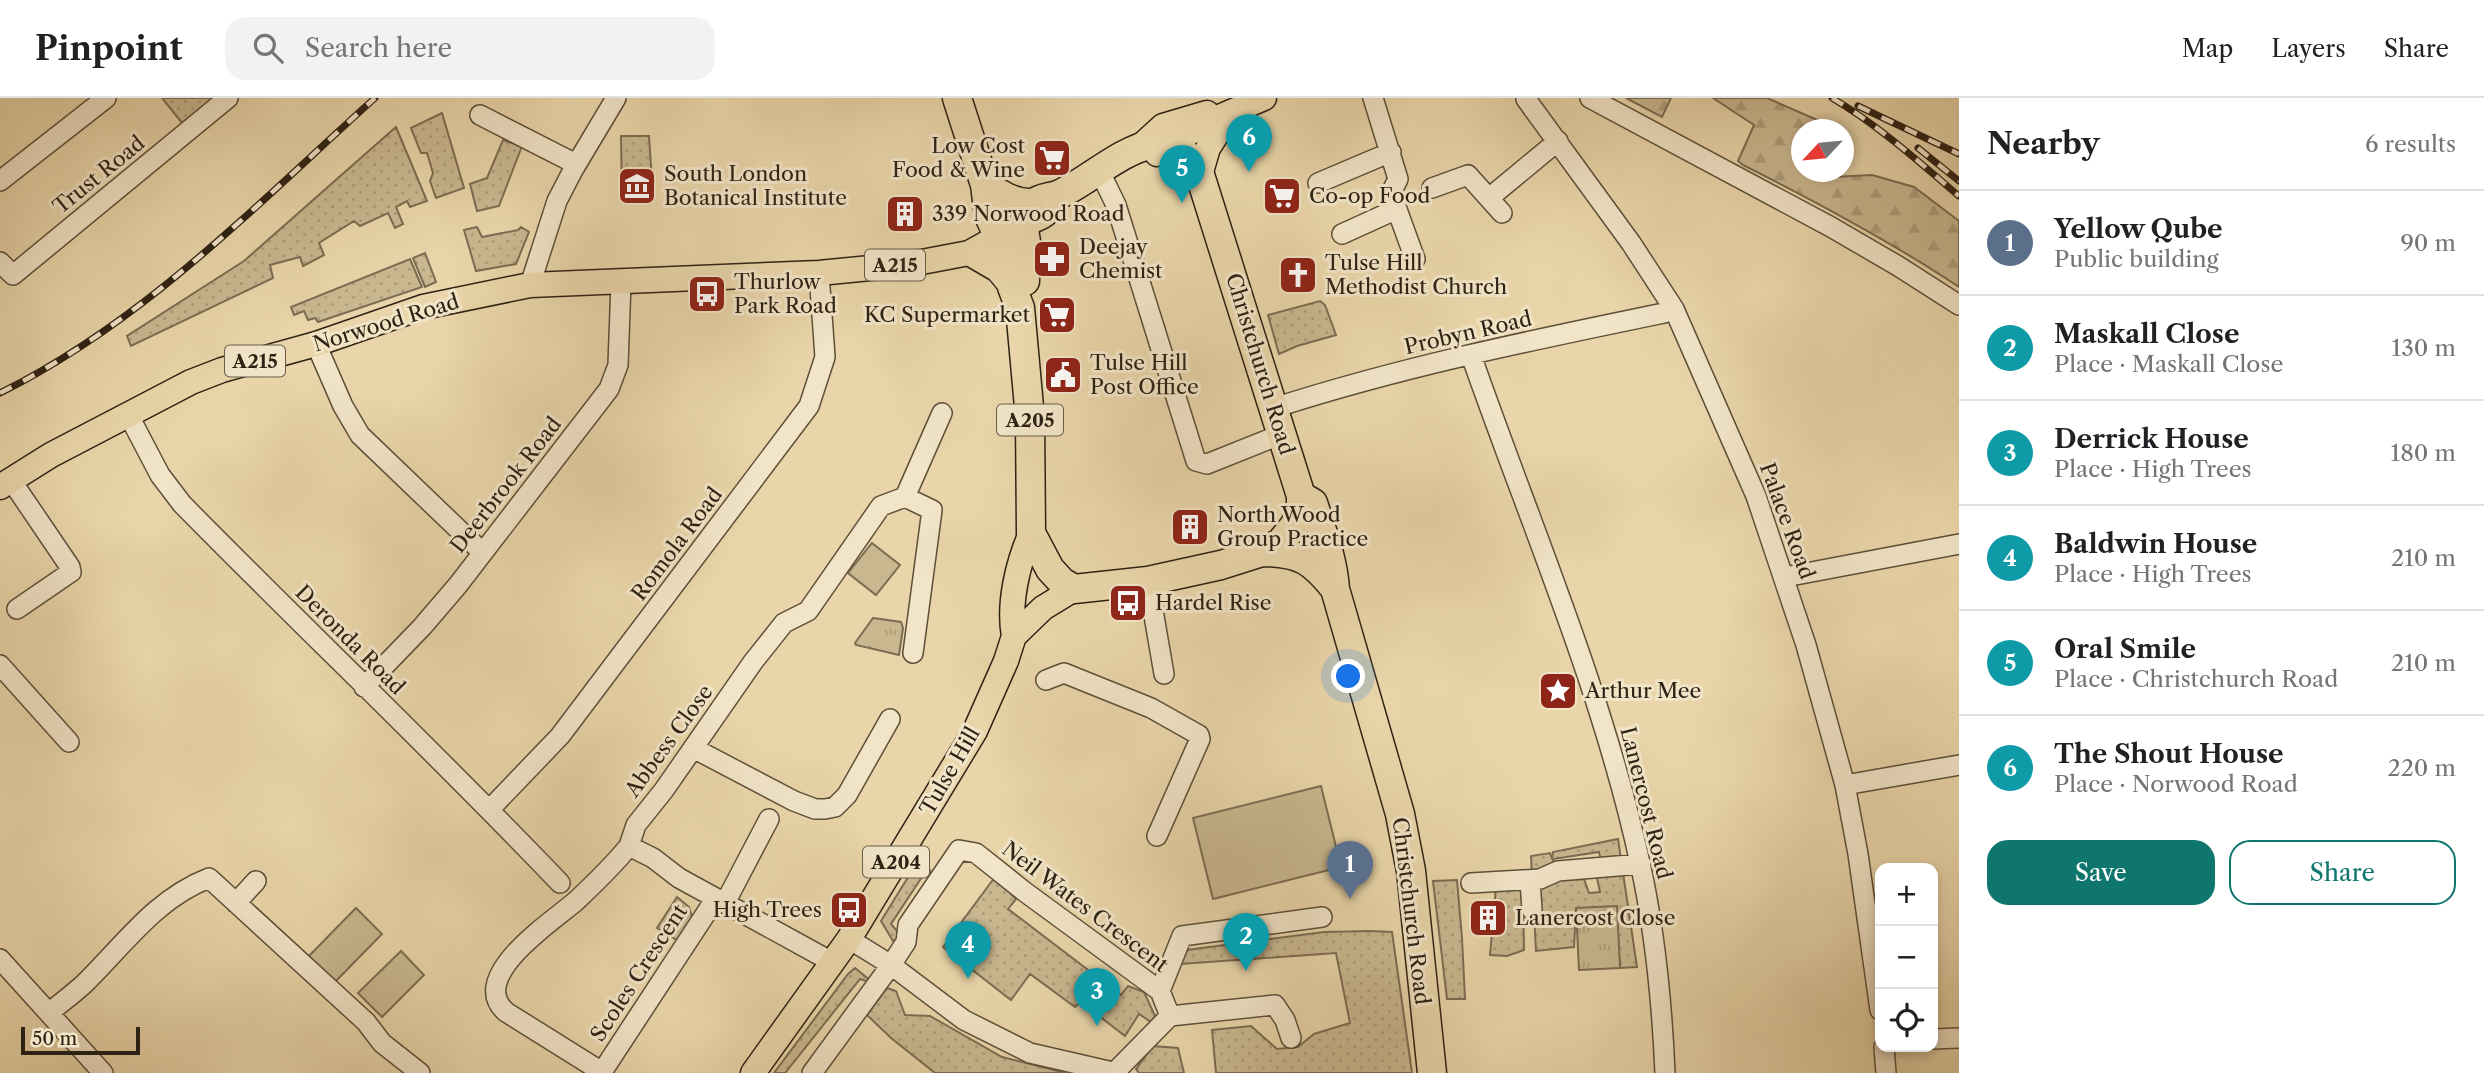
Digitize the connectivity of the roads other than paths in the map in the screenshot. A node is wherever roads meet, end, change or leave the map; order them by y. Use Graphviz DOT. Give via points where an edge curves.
graph roads {
  1 [pos="106,98"];
  2 [pos="228,98"];
  3 [pos="616,98"];
  4 [pos="957,98"];
  5 [pos="1264,98"];
  6 [pos="1373,98"];
  7 [pos="1590,98"];
  8 [pos="1526,99"];
  9 [pos="1227,105"];
  10 [pos="480,115"];
  11 [pos="1558,141"];
  12 [pos="1172,145"];
  13 [pos="1391,152"];
  14 [pos="1121,158"];
  15 [pos="576,164"];
  16 [pos="1200,175"];
  17 [pos="0,181"];
  18 [pos="1318,183"];
  19 [pos="985,185"];
  20 [pos="1432,188"];
  21 [pos="1489,198"];
  22 [pos="1397,209"];
  23 [pos="1502,213"];
  24 [pos="1028,214"];
  25 [pos="1342,234"];
  26 [pos="969,253"];
  27 [pos="1415,259"];
  28 [pos="0,262"];
  29 [pos="820,273"];
  30 [pos="621,282"];
  31 [pos="530,285"];
  32 [pos="1016,298"];
  33 [pos="1959,306"];
  34 [pos="1674,309"];
  35 [pos="316,344"];
  36 [pos="1471,355"];
  37 [pos="942,412"];
  38 [pos="128,414"];
  39 [pos="1278,421"];
  40 [pos="5,483"];
  41 [pos="1301,496"];
  42 [pos="905,497"];
  43 [pos="1031,533"];
  44 [pos="1959,544"];
  45 [pos="482,552"];
  46 [pos="1262,552"];
  47 [pos="1784,578"];
  48 [pos="1149,581"];
  49 [pos="1074,589"];
  50 [pos="1335,589"];
  51 [pos="17,609"];
  52 [pos="1014,636"];
  53 [pos="913,653"];
  54 [pos="0,665"];
  55 [pos="1164,674"];
  56 [pos="1046,680"];
  57 [pos="364,687"];
  58 [pos="890,719"];
  59 [pos="69,742"];
  60 [pos="693,748"];
  61 [pos="1959,765"];
  62 [pos="1844,785"];
  63 [pos="489,809"];
  64 [pos="769,819"];
  65 [pos="1157,836"];
  66 [pos="629,846"];
  67 [pos="1641,864"];
  68 [pos="1530,880"];
  69 [pos="256,881"];
  70 [pos="560,883"];
  71 [pos="1471,883"];
  72 [pos="720,901"];
  73 [pos="236,903"];
  74 [pos="1532,910"];
  75 [pos="1322,917"];
  76 [pos="849,939"];
  77 [pos="0,959"];
  78 [pos="832,962"];
  79 [pos="891,965"];
  80 [pos="1877,989"];
  81 [pos="1160,991"];
  82 [pos="50,1012"];
  83 [pos="1170,1016"];
  84 [pos="1291,1038"];
  85 [pos="1959,1038"];
  86 [pos="1938,1039"];
  87 [pos="1884,1052"];
  88 [pos="1116,1072"];
  89 [pos="103,1073"];
  90 [pos="420,1073"];
  91 [pos="753,1073"];
  92 [pos="812,1073"];
  93 [pos="1432,1073"];
  94 [pos="1665,1073"];
  95 [pos="1886,1073"];
  1 -- 17 [label="street"];
  2 -- 28 [label="street, Trust Road" via="13,275"];
  3 -- 15 [label="street"];
  4 -- 19 [label="highway, A205"];
  5 -- 9 [label="main road, Norwood Road"];
  6 -- 13 [label="street"];
  7 -- 33 [label="street" via="1898,265"];
  8 -- 11 [label="street, Palace Road"];
  9 -- 12 [label="main road"];
  9 -- 14 [label="main road, Norwood Road" via="1163,126"];
  9 -- 16 [label="main road"];
  10 -- 15 [label="street"];
  11 -- 21 [label="street"];
  11 -- 34 [label="street, Palace Road"];
  12 -- 14 [label="highway, Norwood Road" via="1162,143"];
  12 -- 16 [label="highway, Christchurch Road" via="1189,155"];
  13 -- 18 [label="street"];
  13 -- 22 [label="street" via="1398,179 1391,193"];
  14 -- 24 [label="highway, Norwood Road"];
  14 -- 39 [label="street, Probyn Road" via="1116,205 1196,461 1207,464"];
  15 -- 31 [label="street" via="557,201"];
  16 -- 39 [label="highway, Christchurch Road"];
  19 -- 24 [label="highway" via="1017,202"];
  19 -- 24 [label="highway, A205" via="989,216"];
  20 -- 21 [label="street" via="1468,175"];
  21 -- 23 [label="street"];
  22 -- 25 [label="street"];
  22 -- 27 [label="street"];
  24 -- 26 [label="main road, Norwood Road / A215"];
  24 -- 32 [label="highway, A205" via="1027,270"];
  26 -- 29 [label="main road, Norwood Road / A215"];
  26 -- 32 [label="main road" via="992,265"];
  29 -- 30 [label="main road, Norwood Road / A215"];
  29 -- 63 [label="street, Romola Road" via="825,357 809,406 560,736"];
  30 -- 31 [label="main road, Norwood Road / A215"];
  30 -- 45 [label="street, Deerbrook Road" via="618,365 608,389"];
  31 -- 35 [label="main road, Norwood Road / A215" via="423,307"];
  32 -- 43 [label="highway, Tulse Hill / A205" via="1030,418"];
  34 -- 36 [label="street, Probyn Road"];
  34 -- 47 [label="street, Palace Road" via="1753,490"];
  35 -- 38 [label="main road, Norwood Road / A215" via="222,370"];
  35 -- 45 [label="street" via="360,435"];
  36 -- 39 [label="street, Probyn Road" via="1355,383"];
  36 -- 67 [label="street, Lanercost Road" via="1567,614"];
  37 -- 42 [label="street"];
  38 -- 40 [label="main road, Norwood Road / A215"];
  38 -- 57 [label="street, Deronda Road" via="160,475 182,504"];
  39 -- 41 [label="highway, Christchurch Road"];
  40 -- 51 [label="street" via="71,572"];
  41 -- 46 [label="highway" via="1295,525 1280,542"];
  41 -- 50 [label="highway, Christchurch Road" via="1313,503"];
  42 -- 53 [label="street" via="932,510"];
  42 -- 60 [label="street, Abbess Close" via="881,506 808,611 784,623"];
  43 -- 49 [label="highway, A205" via="1050,569"];
  43 -- 52 [label="main road, Tulse Hill / A204" via="1015,590"];
  44 -- 47 [label="street"];
  45 -- 57 [label="street, Deerbrook Road" via="422,627"];
  46 -- 48 [label="highway"];
  46 -- 50 [label="highway, Christchurch Road" via="1310,562"];
  47 -- 62 [label="street, Palace Road"];
  48 -- 49 [label="highway"];
  48 -- 55 [label="street"];
  49 -- 52 [label="main road, Tulse Hill / A204" via="1043,608"];
  50 -- 93 [label="highway, Christchurch Road" via="1400,814 1411,871"];
  52 -- 76 [label="main road, Tulse Hill / A204" via="975,732"];
  54 -- 59 [label="street"];
  56 -- 65 [label="street" via="1064,673 1151,708 1199,735"];
  57 -- 63 [label="street, Deronda Road"];
  58 -- 60 [label="street" via="847,795 825,810 794,801"];
  60 -- 66 [label="street, Abbess Close" via="636,825"];
  61 -- 62 [label="street"];
  62 -- 80 [label="street, Palace Road"];
  63 -- 70 [label="street, Deronda Road"];
  64 -- 72 [label="street"];
  66 -- 72 [label="street"];
  66 -- 72 [label="street, Scoles Crescent" via="576,901 522,945 505,966 496,990 498,1003 506,1012 602,1072"];
  67 -- 68 [label="street" via="1558,871"];
  67 -- 94 [label="street, Lanercost Road" via="1655,954"];
  68 -- 71 [label="street"];
  68 -- 74 [label="street"];
  69 -- 73 [label="street"];
  72 -- 78 [label="street"];
  73 -- 82 [label="street" via="209,878 196,883 157,908 84,984"];
  73 -- 90 [label="street" via="366,1022 382,1043"];
  75 -- 81 [label="street" via="1182,936"];
  76 -- 78 [label="main road, Tulse Hill / A204"];
  76 -- 79 [label="street"];
  77 -- 82 [label="street"];
  78 -- 91 [label="main road, Tulse Hill / A204"];
  79 -- 81 [label="street, Neil Wates Crescent" via="906,942 908,925 959,850 976,853"];
  79 -- 88 [label="street" via="964,1020 1030,1053"];
  79 -- 92 [label="street"];
  81 -- 83 [label="street, Neil Wates Crescent"];
  82 -- 89 [label="street"];
  83 -- 84 [label="street" via="1275,1005"];
  83 -- 88 [label="street"];
  85 -- 86 [label="street"];
  87 -- 95 [label="street"];
}
